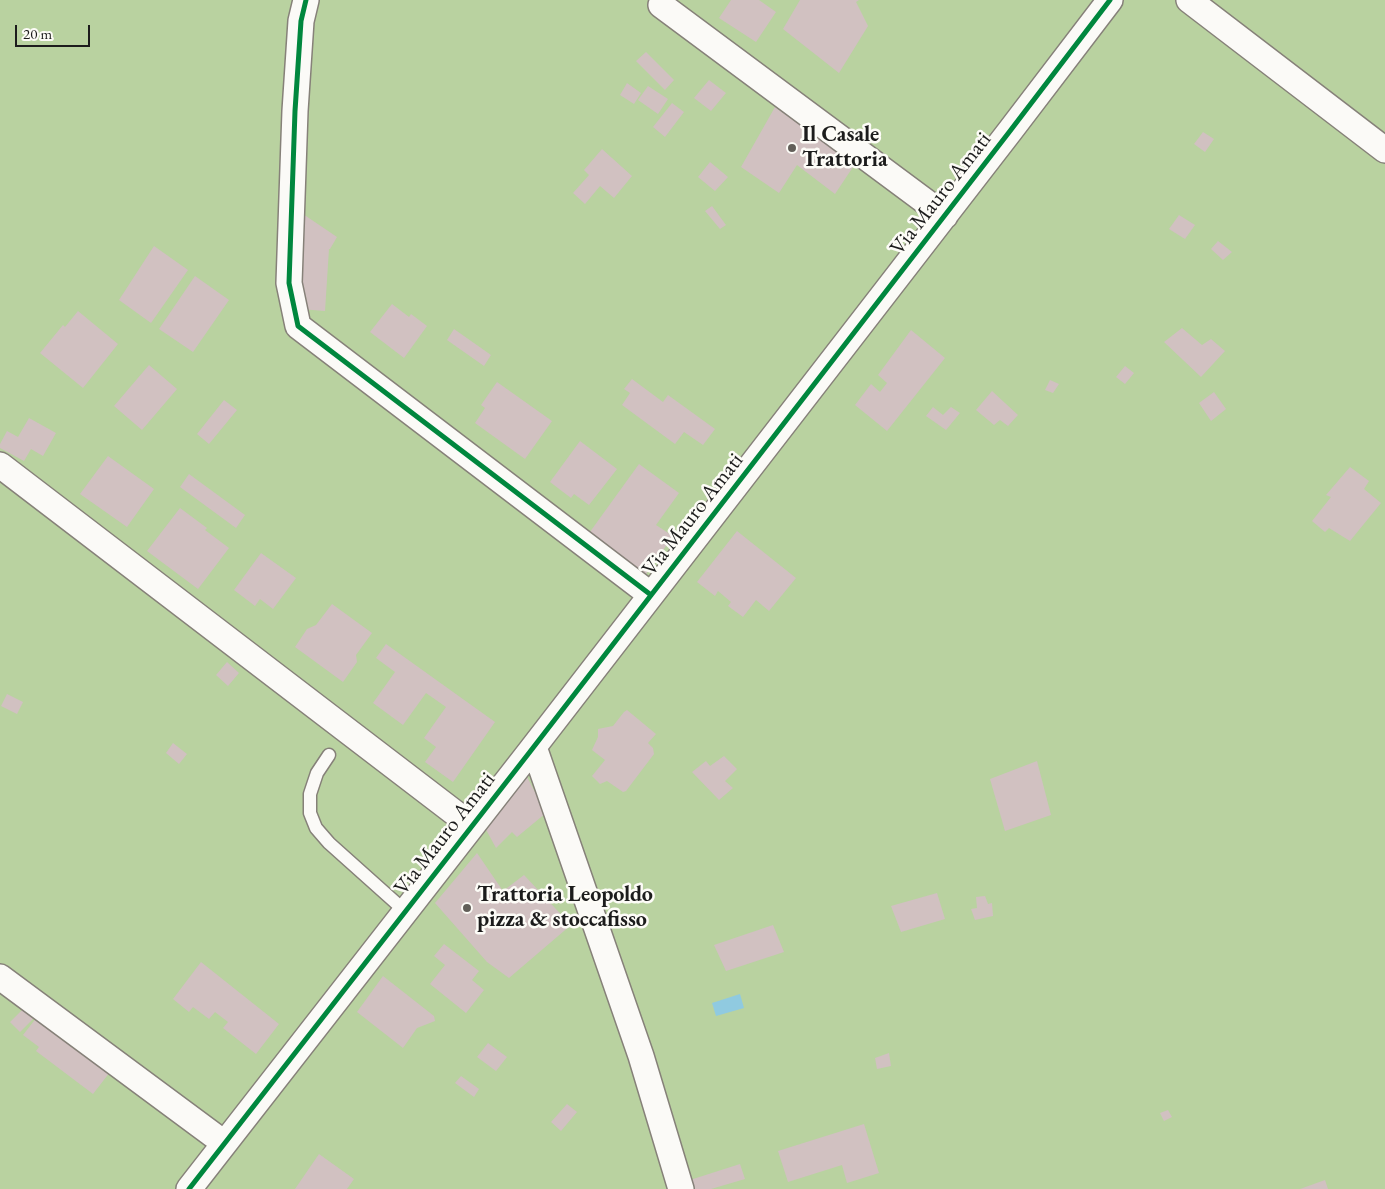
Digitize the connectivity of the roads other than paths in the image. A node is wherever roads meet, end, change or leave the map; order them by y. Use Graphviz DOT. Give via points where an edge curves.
graph roads {
  1 [pos="306,0"];
  2 [pos="1110,0"];
  3 [pos="1189,0"];
  4 [pos="661,5"];
  5 [pos="1385,150"];
  6 [pos="945,216"];
  7 [pos="0,465"];
  8 [pos="652,595"];
  9 [pos="534,747"];
  10 [pos="329,755"];
  11 [pos="472,826"];
  12 [pos="405,911"];
  13 [pos="0,977"];
  14 [pos="224,1143"];
  15 [pos="189,1189"];
  16 [pos="681,1189"];
  1 -- 8 [label="street" via="301,21 295,111 289,283 298,326"];
  2 -- 6 [label="street, Via Mauro Amati"];
  3 -- 5 [label="street"];
  4 -- 6 [label="street"];
  6 -- 8 [label="street, Via Mauro Amati"];
  7 -- 11 [label="street"];
  8 -- 9 [label="street, Via Mauro Amati"];
  9 -- 11 [label="street, Via Mauro Amati"];
  9 -- 16 [label="street" via="641,1056"];
  10 -- 12 [label="lane" via="317,773 310,794 310,813 316,828"];
  11 -- 12 [label="street, Via Mauro Amati"];
  12 -- 14 [label="street, Via Mauro Amati"];
  13 -- 14 [label="street"];
  14 -- 15 [label="street, Via Mauro Amati"];
}
